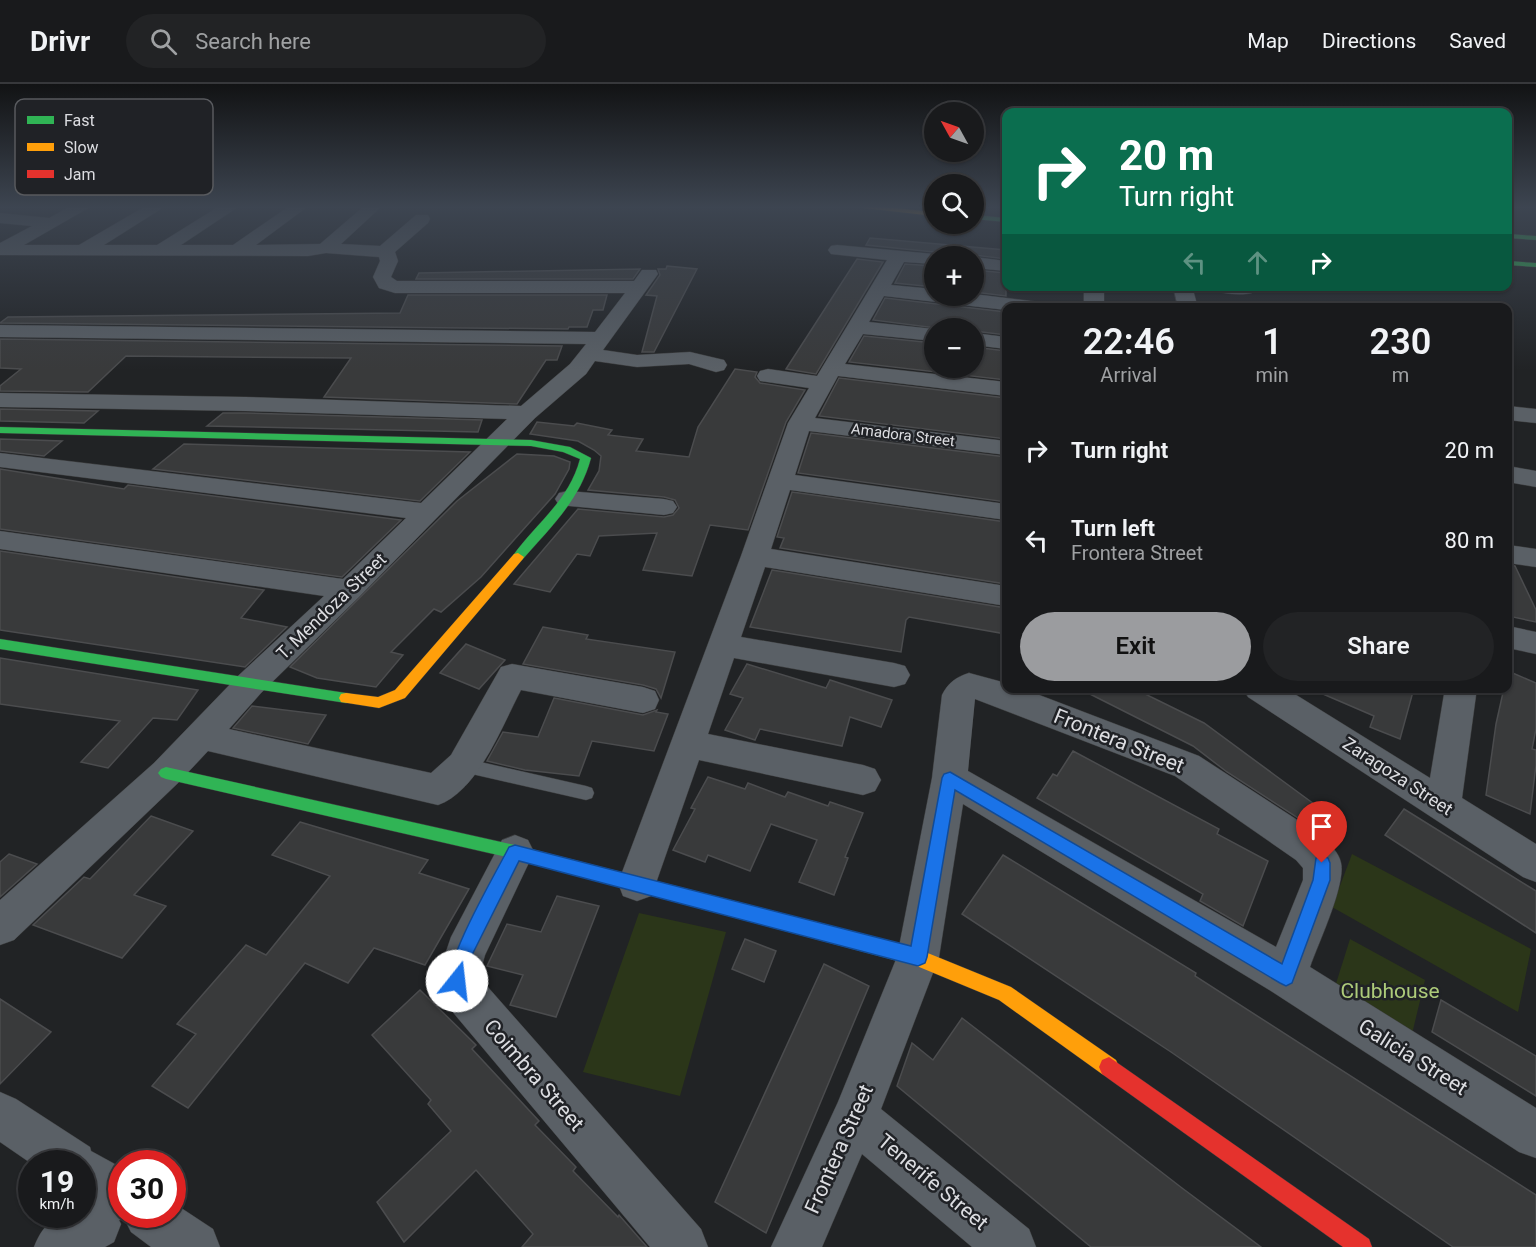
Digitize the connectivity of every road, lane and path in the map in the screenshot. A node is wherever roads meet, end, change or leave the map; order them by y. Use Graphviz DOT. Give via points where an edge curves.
graph roads {
  1 [pos="389,261"];
  2 [pos="895,261"];
  3 [pos="1512,263"];
  4 [pos="984,264"];
  5 [pos="1536,265"];
  6 [pos="1002,266"];
  7 [pos="877,289"];
  8 [pos="924,294"];
  9 [pos="984,301"];
  10 [pos="1002,303"];
  11 [pos="855,327"];
  12 [pos="0,331"];
  13 [pos="924,334"];
  14 [pos="984,340"];
  15 [pos="1002,342"];
  16 [pos="596,346"];
  17 [pos="716,365"];
  18 [pos="768,376"];
  19 [pos="827,376"];
  20 [pos="1002,389"];
  21 [pos="0,400"];
  22 [pos="527,413"];
  23 [pos="1512,413"];
  24 [pos="1536,416"];
  25 [pos="800,423"];
  26 [pos="0,430"];
  27 [pos="497,442"];
  28 [pos="1002,448"];
  29 [pos="0,460"];
  30 [pos="1512,475"];
  31 [pos="1536,479"];
  32 [pos="779,481"];
  33 [pos="568,499"];
  34 [pos="664,507"];
  35 [pos="1002,511"];
  36 [pos="426,512"];
  37 [pos="0,540"];
  38 [pos="1512,555"];
  39 [pos="755,556"];
  40 [pos="1536,558"];
  41 [pos="349,590"];
  42 [pos="1002,595"];
  43 [pos="1512,638"];
  44 [pos="1536,643"];
  45 [pos="0,644"];
  46 [pos="723,645"];
  47 [pos="894,675"];
  48 [pos="250,684"];
  49 [pos="1273,693"];
  50 [pos="1460,693"];
  51 [pos="644,700"];
  52 [pos="200,736"];
  53 [pos="688,744"];
  54 [pos="463,765"];
  55 [pos="166,773"];
  56 [pos="950,778"];
  57 [pos="863,780"];
  58 [pos="586,793"];
  59 [pos="1443,806"];
  60 [pos="515,852"];
  61 [pos="1536,865"];
  62 [pos="637,883"];
  63 [pos="0,926"];
  64 [pos="918,957"];
  65 [pos="1286,976"];
  66 [pos="0,1115"];
  67 [pos="855,1117"];
  68 [pos="1536,1135"];
  69 [pos="52,1150"];
  70 [pos="167,1228"];
  71 [pos="195,1247"];
  72 [pos="683,1247"];
  73 [pos="796,1247"];
  74 [pos="1011,1247"];
  75 [pos="1361,1247"];
  1 -- 16 [label="street, T. Mendoza Street" via="382,277 386,284 395,287 643,281"];
  2 -- 7 [label="street"];
  3 -- 5 [label="main road"];
  4 -- 6 [label="street"];
  7 -- 8 [label="street"];
  7 -- 11 [label="street"];
  9 -- 10 [label="street"];
  11 -- 13 [label="street"];
  11 -- 19 [label="street"];
  12 -- 16 [label="street"];
  14 -- 15 [label="street"];
  16 -- 17 [label="street" via="637,361 690,358"];
  16 -- 22 [label="street, T. Mendoza Street" via="578,369"];
  18 -- 19 [label="street"];
  19 -- 20 [label="street"];
  19 -- 25 [label="street"];
  21 -- 22 [label="street"];
  22 -- 27 [label="street, T. Mendoza Street"];
  23 -- 24 [label="street"];
  25 -- 28 [label="street, Amadora Street"];
  25 -- 32 [label="street"];
  26 -- 27 [label="main road"];
  27 -- 33 [label="main road" via="555,446 574,450 586,458"];
  27 -- 36 [label="street, T. Mendoza Street"];
  29 -- 36 [label="street"];
  30 -- 31 [label="street"];
  32 -- 35 [label="street"];
  32 -- 39 [label="street"];
  33 -- 34 [label="street"];
  33 -- 48 [label="main road" via="400,694 379,703"];
  36 -- 41 [label="street, T. Mendoza Street"];
  37 -- 41 [label="street"];
  38 -- 40 [label="street"];
  39 -- 42 [label="street"];
  39 -- 46 [label="street"];
  41 -- 48 [label="street, T. Mendoza Street"];
  43 -- 44 [label="street"];
  45 -- 48 [label="main road"];
  46 -- 47 [label="street"];
  46 -- 53 [label="street"];
  48 -- 52 [label="street, T. Mendoza Street"];
  49 -- 59 [label="street, Zaragoza Street"];
  50 -- 59 [label="street"];
  51 -- 54 [label="street" via="512,676"];
  52 -- 54 [label="street" via="438,790"];
  52 -- 55 [label="street, T. Mendoza Street"];
  53 -- 57 [label="street"];
  53 -- 62 [label="street"];
  54 -- 58 [label="lane"];
  55 -- 60 [label="main road"];
  55 -- 63 [label="street, T. Mendoza Street"];
  56 -- 64 [label="street, Frontera Street"];
  56 -- 65 [label="street, Galicia Street"];
  56 -- 65 [label="street, Frontera Street" via="958,695 969,685 1187,766 1309,848 1322,863 1322,880"];
  59 -- 61 [label="street, Zaragoza Street"];
  60 -- 62 [label="main road"];
  60 -- 72 [label="street, Coimbra Street" via="465,951 457,981"];
  62 -- 64 [label="main road"];
  64 -- 67 [label="street, Frontera Street"];
  64 -- 75 [label="main road" via="1005,993"];
  65 -- 68 [label="street, Galicia Street"];
  66 -- 69 [label="street"];
  67 -- 73 [label="street, Frontera Street"];
  67 -- 74 [label="street, Tenerife Street"];
  70 -- 71 [label="street"];
}
